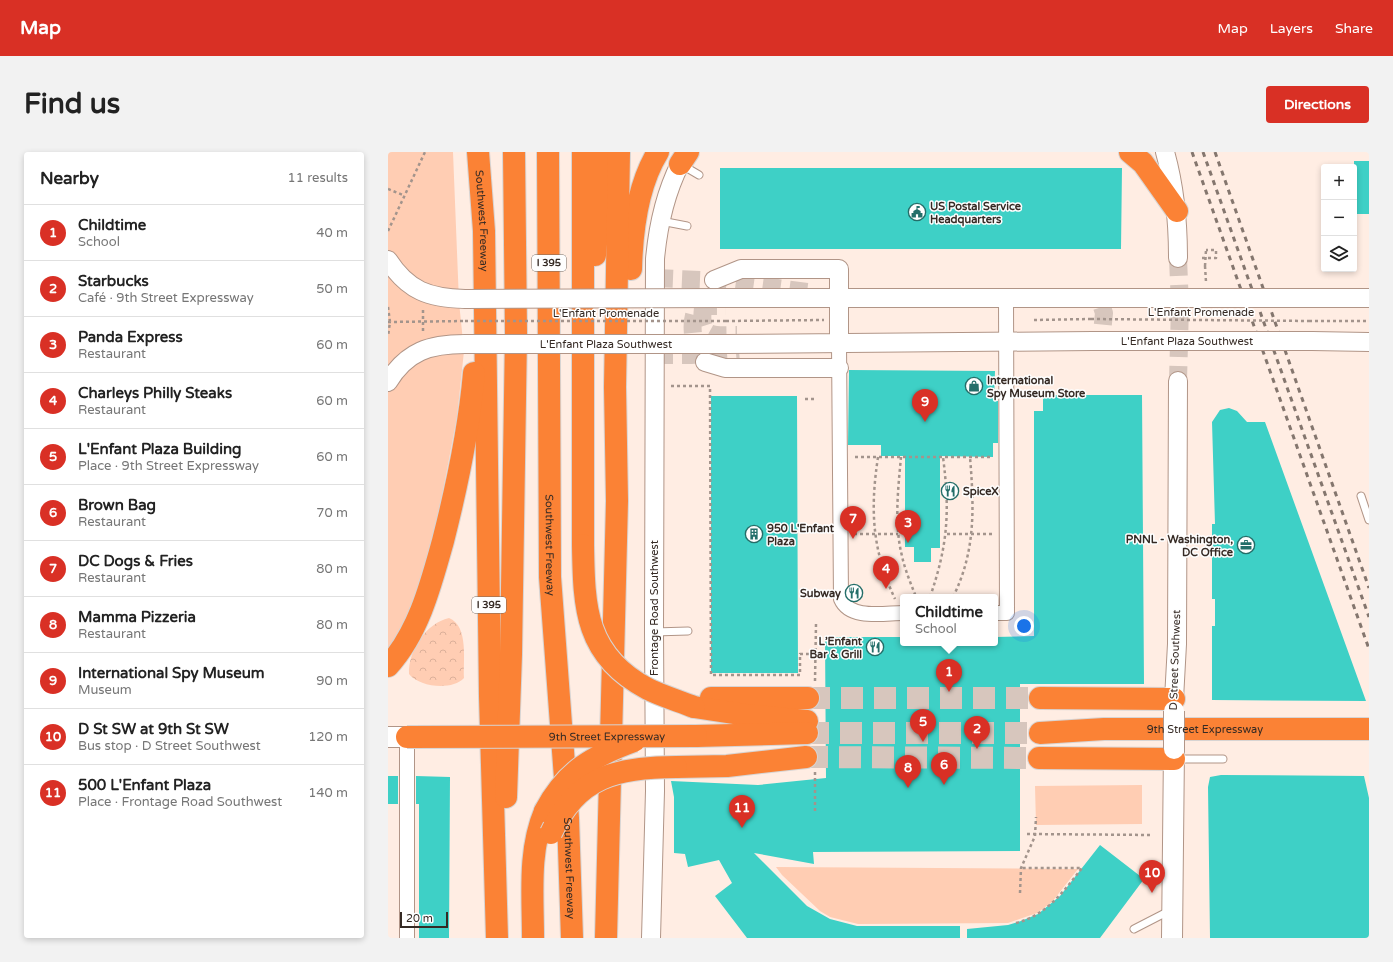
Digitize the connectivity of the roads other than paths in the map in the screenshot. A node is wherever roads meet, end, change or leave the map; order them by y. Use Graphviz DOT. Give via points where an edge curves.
graph roads {
  1 [pos="478,152"];
  2 [pos="514,152"];
  3 [pos="548,152"];
  4 [pos="583,152"];
  5 [pos="604,152"];
  6 [pos="619,152"];
  7 [pos="658,152"];
  8 [pos="1130,152"];
  9 [pos="1165,152"];
  10 [pos="684,158"];
  11 [pos="699,175"];
  12 [pos="1177,211"];
  13 [pos="660,221"];
  14 [pos="687,226"];
  15 [pos="1178,258"];
  16 [pos="388,260"];
  17 [pos="484,273"];
  18 [pos="714,280"];
  19 [pos="1006,298"];
  20 [pos="1369,298"];
  21 [pos="839,299"];
  22 [pos="1005,342"];
  23 [pos="1369,342"];
  24 [pos="839,344"];
  25 [pos="584,360"];
  26 [pos="705,362"];
  27 [pos="839,368"];
  28 [pos="1178,381"];
  29 [pos="388,382"];
  30 [pos="1361,496"];
  31 [pos="617,501"];
  32 [pos="1369,520"];
  33 [pos="900,607"];
  34 [pos="998,613"];
  35 [pos="688,631"];
  36 [pos="654,632"];
  37 [pos="388,666"];
  38 [pos="808,698"];
  39 [pos="1040,698"];
  40 [pos="694,702"];
  41 [pos="1174,705"];
  42 [pos="1040,728"];
  43 [pos="1369,729"];
  44 [pos="648,736"];
  45 [pos="398,737"];
  46 [pos="1174,754"];
  47 [pos="806,757"];
  48 [pos="1039,758"];
  49 [pos="1223,759"];
  50 [pos="1172,910"];
  51 [pos="1134,929"];
  52 [pos="407,938"];
  53 [pos="497,938"];
  54 [pos="500,938"];
  55 [pos="533,938"];
  56 [pos="537,938"];
  57 [pos="572,938"];
  58 [pos="606,938"];
  59 [pos="652,938"];
  60 [pos="1172,938"];
  1 -- 17 [label="highway, Southwest Freeway / I 395"];
  2 -- 54 [label="highway" via="516,334 511,654"];
  3 -- 57 [label="highway, Southwest Freeway / I 395" via="550,577 568,818"];
  4 -- 25 [label="highway"];
  5 -- 25 [label="highway" via="599,225"];
  6 -- 31 [label="highway" via="615,388"];
  7 -- 31 [label="highway" via="643,185 632,243 627,387"];
  8 -- 12 [label="highway" via="1143,163"];
  9 -- 12 [label="street"];
  10 -- 11 [label="lane"];
  10 -- 13 [label="street, Frontage Road Southwest" via="673,180"];
  12 -- 15 [label="street"];
  13 -- 14 [label="lane"];
  13 -- 36 [label="street, Frontage Road Southwest" via="655,278"];
  16 -- 21 [label="street, bridge" via="401,278 416,290 440,297"];
  17 -- 37 [label="highway" via="468,425 448,523 430,584 412,631"];
  17 -- 53 [label="highway, Southwest Freeway / I 395" via="490,696"];
  18 -- 21 [label="street" via="741,269 839,269"];
  19 -- 20 [label="street, bridge"];
  19 -- 21 [label="street"];
  19 -- 22 [label="street"];
  21 -- 24 [label="street"];
  22 -- 23 [label="street, L'Enfant Plaza Southwest, bridge"];
  22 -- 24 [label="street, L'Enfant Plaza Southwest"];
  22 -- 34 [label="street" via="1007,613"];
  24 -- 27 [label="street"];
  24 -- 29 [label="street, L'Enfant Plaza Southwest, bridge" via="465,344 428,348 419,352 402,363"];
  25 -- 40 [label="highway, bridge" via="584,598 589,623 608,656 638,684 650,690"];
  26 -- 27 [label="street" via="725,368"];
  27 -- 33 [label="street" via="841,599 848,609 861,613"];
  28 -- 41 [label="street, D Street Southwest" via="1177,644"];
  30 -- 32 [label="lane"];
  31 -- 58 [label="highway"];
  35 -- 36 [label="lane"];
  36 -- 59 [label="street, Frontage Road Southwest" via="655,791"];
  38 -- 40 [label="highway"];
  39 -- 41 [label="highway"];
  40 -- 44 [label="highway, 9th Street Expressway, bridge" via="807,727 696,736"];
  41 -- 46 [label="main road, D Street Southwest, bridge"];
  42 -- 43 [label="highway, 9th Street Expressway"];
  44 -- 45 [label="highway, 9th Street Expressway, bridge"];
  44 -- 55 [label="highway, bridge" via="604,753 580,767 558,789 545,811 533,852"];
  45 -- 52 [label="street"];
  46 -- 48 [label="highway"];
  46 -- 49 [label="lane"];
  46 -- 50 [label="main road, D Street Southwest"];
  47 -- 56 [label="highway, bridge" via="727,766 632,769 592,784 574,799 556,821 550,834 544,859"];
  50 -- 51 [label="lane"];
  50 -- 60 [label="main road, D Street Southwest"];
}
